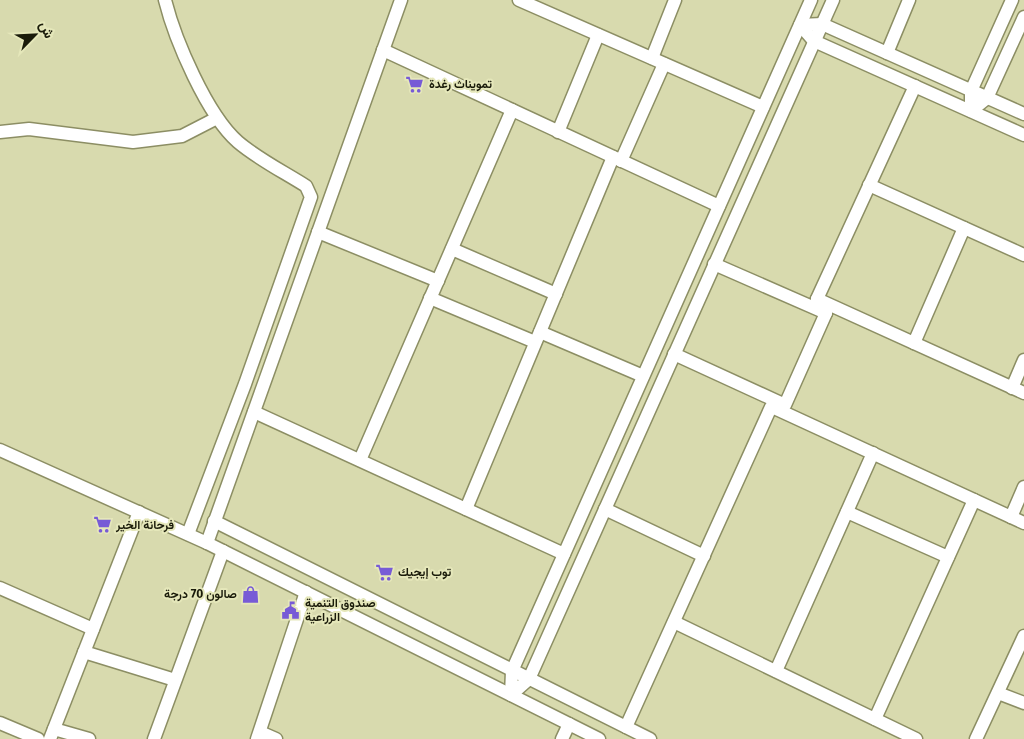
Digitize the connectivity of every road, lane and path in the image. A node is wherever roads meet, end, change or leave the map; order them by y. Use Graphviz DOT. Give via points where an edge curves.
graph roads {
  1 [pos="166,0"];
  2 [pos="401,0"];
  3 [pos="519,0"];
  4 [pos="675,0"];
  5 [pos="811,0"];
  6 [pos="833,0"];
  7 [pos="909,0"];
  8 [pos="1012,0"];
  9 [pos="545,5"];
  10 [pos="1024,16"];
  11 [pos="822,24"];
  12 [pos="800,25"];
  13 [pos="598,35"];
  14 [pos="814,41"];
  15 [pos="383,50"];
  16 [pos="887,53"];
  17 [pos="658,61"];
  18 [pos="915,86"];
  19 [pos="971,91"];
  20 [pos="987,98"];
  21 [pos="763,107"];
  22 [pos="512,110"];
  23 [pos="971,111"];
  24 [pos="1024,114"];
  25 [pos="217,118"];
  26 [pos="0,132"];
  27 [pos="558,132"];
  28 [pos="1024,135"];
  29 [pos="617,159"];
  30 [pos="870,185"];
  31 [pos="719,206"];
  32 [pos="964,228"];
  33 [pos="318,232"];
  34 [pos="452,248"];
  35 [pos="1024,255"];
  36 [pos="714,264"];
  37 [pos="438,281"];
  38 [pos="556,294"];
  39 [pos="430,298"];
  40 [pos="817,300"];
  41 [pos="826,313"];
  42 [pos="538,337"];
  43 [pos="914,343"];
  44 [pos="674,354"];
  45 [pos="1024,360"];
  46 [pos="643,376"];
  47 [pos="1012,388"];
  48 [pos="1024,394"];
  49 [pos="785,405"];
  50 [pos="771,406"];
  51 [pos="254,412"];
  52 [pos="0,450"];
  53 [pos="873,453"];
  54 [pos="360,460"];
  55 [pos="1024,487"];
  56 [pos="974,500"];
  57 [pos="466,509"];
  58 [pos="605,509"];
  59 [pos="139,512"];
  60 [pos="846,512"];
  61 [pos="1011,517"];
  62 [pos="214,522"];
  63 [pos="1024,523"];
  64 [pos="188,534"];
  65 [pos="207,543"];
  66 [pos="223,551"];
  67 [pos="564,554"];
  68 [pos="704,556"];
  69 [pos="948,557"];
  70 [pos="0,588"];
  71 [pos="306,592"];
  72 [pos="674,622"];
  73 [pos="93,629"];
  74 [pos="1024,636"];
  75 [pos="84,652"];
  76 [pos="512,670"];
  77 [pos="776,671"];
  78 [pos="529,679"];
  79 [pos="176,680"];
  80 [pos="998,692"];
  81 [pos="512,695"];
  82 [pos="1024,703"];
  83 [pos="874,719"];
  84 [pos="0,723"];
  85 [pos="569,724"];
  86 [pos="626,727"];
  87 [pos="52,734"];
  88 [pos="258,735"];
  89 [pos="38,739"];
  90 [pos="88,739"];
  91 [pos="154,739"];
  92 [pos="276,739"];
  93 [pos="562,739"];
  94 [pos="600,739"];
  95 [pos="650,739"];
  96 [pos="916,739"];
  97 [pos="976,739"];
  1 -- 25 [label="street" via="188,63"];
  2 -- 15 [label="street"];
  3 -- 9 [label="street"];
  4 -- 17 [label="street"];
  5 -- 12 [label="street"];
  6 -- 11 [label="street"];
  7 -- 16 [label="street"];
  8 -- 19 [label="street"];
  9 -- 13 [label="street"];
  10 -- 20 [label="street"];
  11 -- 12 [label="street"];
  11 -- 14 [label="street"];
  11 -- 16 [label="street"];
  12 -- 14 [label="street"];
  12 -- 21 [label="street"];
  13 -- 17 [label="street"];
  13 -- 27 [label="street"];
  14 -- 18 [label="street"];
  14 -- 36 [label="street"];
  15 -- 22 [label="street"];
  15 -- 33 [label="street"];
  16 -- 19 [label="street"];
  17 -- 21 [label="street"];
  17 -- 29 [label="street"];
  18 -- 23 [label="street"];
  18 -- 30 [label="street"];
  19 -- 20 [label="street"];
  19 -- 23 [label="street"];
  20 -- 23 [label="street"];
  20 -- 24 [label="street"];
  21 -- 31 [label="street"];
  22 -- 27 [label="street"];
  22 -- 34 [label="street"];
  23 -- 28 [label="street"];
  25 -- 26 [label="street" via="182,136 133,142 29,130"];
  25 -- 64 [label="street" via="238,142 306,186 311,197"];
  27 -- 29 [label="street"];
  29 -- 31 [label="street"];
  29 -- 38 [label="street"];
  30 -- 32 [label="street"];
  30 -- 40 [label="street"];
  31 -- 46 [label="street"];
  32 -- 35 [label="street"];
  32 -- 43 [label="street"];
  33 -- 37 [label="street"];
  33 -- 51 [label="street"];
  34 -- 37 [label="street"];
  34 -- 38 [label="street"];
  36 -- 41 [label="street"];
  36 -- 44 [label="street"];
  37 -- 39 [label="street"];
  38 -- 42 [label="street"];
  39 -- 42 [label="street"];
  39 -- 54 [label="street"];
  40 -- 41 [label="street"];
  40 -- 43 [label="street"];
  41 -- 49 [label="street"];
  42 -- 46 [label="street"];
  42 -- 57 [label="street"];
  43 -- 47 [label="street"];
  44 -- 49 [label="street"];
  44 -- 58 [label="street"];
  45 -- 47 [label="street"];
  46 -- 67 [label="street"];
  47 -- 48 [label="street"];
  49 -- 50 [label="street"];
  50 -- 53 [label="street"];
  50 -- 68 [label="street"];
  51 -- 54 [label="street"];
  51 -- 62 [label="street"];
  52 -- 59 [label="street"];
  53 -- 56 [label="street"];
  53 -- 60 [label="street"];
  54 -- 57 [label="street"];
  55 -- 61 [label="street"];
  56 -- 61 [label="street"];
  56 -- 69 [label="street"];
  57 -- 67 [label="street"];
  58 -- 68 [label="street"];
  58 -- 78 [label="street"];
  59 -- 64 [label="street"];
  59 -- 73 [label="street"];
  60 -- 69 [label="street"];
  60 -- 77 [label="street"];
  61 -- 63 [label="street"];
  62 -- 65 [label="street"];
  62 -- 76 [label="street"];
  64 -- 65 [label="street"];
  65 -- 66 [label="street"];
  66 -- 71 [label="street"];
  66 -- 79 [label="street"];
  67 -- 76 [label="street"];
  68 -- 72 [label="street"];
  69 -- 83 [label="street"];
  70 -- 73 [label="street"];
  71 -- 81 [label="street"];
  71 -- 88 [label="street"];
  72 -- 77 [label="street"];
  72 -- 86 [label="street"];
  73 -- 75 [label="street"];
  74 -- 80 [label="street"];
  75 -- 79 [label="street"];
  75 -- 87 [label="street"];
  76 -- 78 [label="street"];
  76 -- 81 [label="street"];
  77 -- 83 [label="street"];
  78 -- 81 [label="street"];
  78 -- 86 [label="street"];
  79 -- 91 [label="street"];
  80 -- 82 [label="street"];
  80 -- 97 [label="street"];
  81 -- 85 [label="street"];
  83 -- 96 [label="street"];
  84 -- 89 [label="street"];
  85 -- 93 [label="street"];
  85 -- 94 [label="street"];
  86 -- 95 [label="street"];
  87 -- 90 [label="street"];
  88 -- 92 [label="street"];
}
